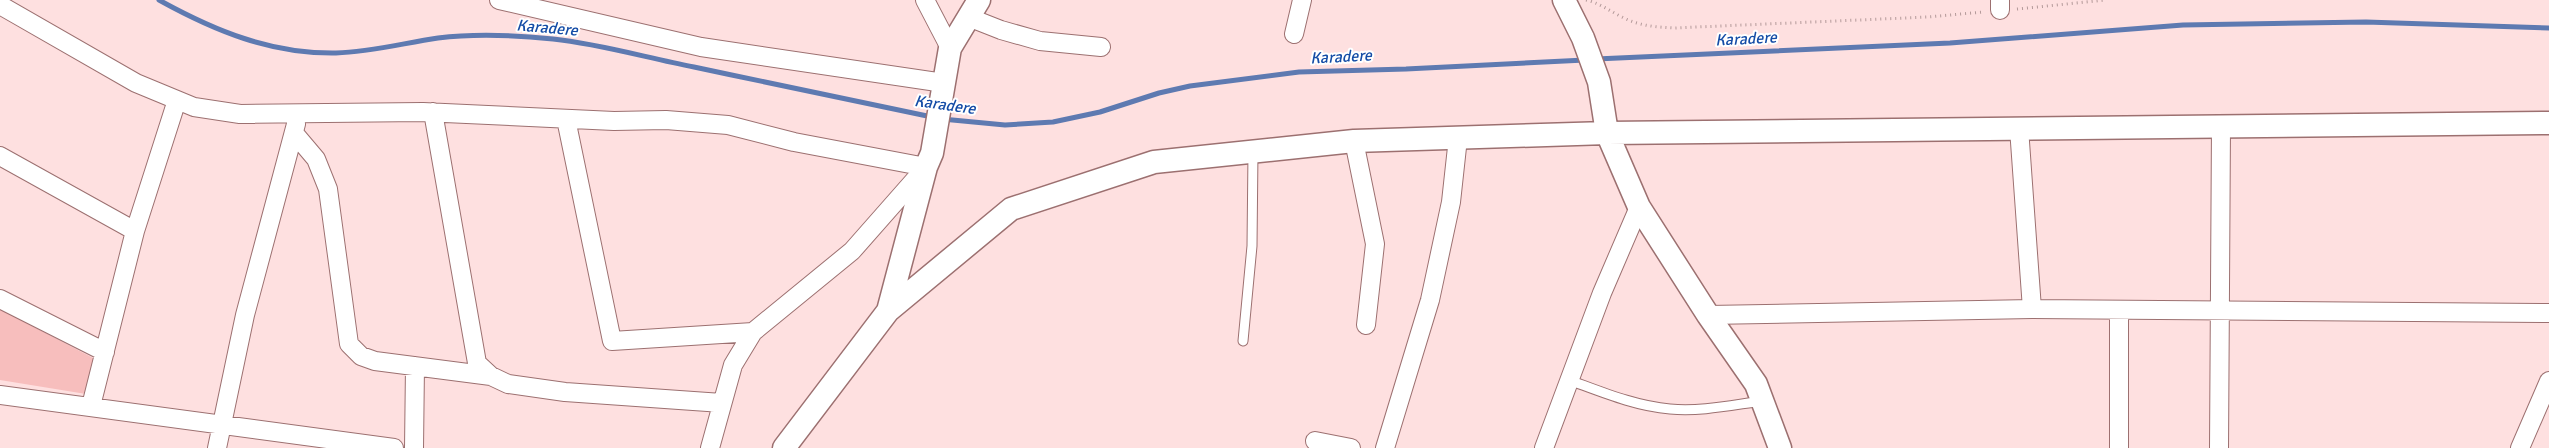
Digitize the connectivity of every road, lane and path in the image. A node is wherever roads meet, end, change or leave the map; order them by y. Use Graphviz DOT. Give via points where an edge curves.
graph roads {
  1 [pos="499,0"];
  2 [pos="925,0"];
  3 [pos="1302,0"];
  4 [pos="1564,0"];
  5 [pos="1585,0"];
  6 [pos="2106,0"];
  7 [pos="0,5"];
  8 [pos="2000,5"];
  9 [pos="973,9"];
  10 [pos="1294,34"];
  11 [pos="1101,47"];
  12 [pos="950,48"];
  13 [pos="942,90"];
  14 [pos="177,100"];
  15 [pos="433,112"];
  16 [pos="299,114"];
  17 [pos="566,119"];
  18 [pos="2549,123"];
  19 [pos="2221,126"];
  20 [pos="2019,128"];
  21 [pos="294,133"];
  22 [pos="1607,133"];
  23 [pos="1458,138"];
  24 [pos="1354,141"];
  25 [pos="1253,152"];
  26 [pos="0,156"];
  27 [pos="929,160"];
  28 [pos="1640,207"];
  29 [pos="135,231"];
  30 [pos="0,299"];
  31 [pos="2032,309"];
  32 [pos="2119,310"];
  33 [pos="2220,310"];
  34 [pos="888,311"];
  35 [pos="2549,313"];
  36 [pos="1708,315"];
  37 [pos="1366,324"];
  38 [pos="754,332"];
  39 [pos="1243,341"];
  40 [pos="105,352"];
  41 [pos="415,366"];
  42 [pos="491,376"];
  43 [pos="1570,380"];
  44 [pos="2549,380"];
  45 [pos="0,395"];
  46 [pos="1762,401"];
  47 [pos="722,402"];
  48 [pos="91,406"];
  49 [pos="222,424"];
  50 [pos="1315,441"];
  51 [pos="217,448"];
  52 [pos="394,448"];
  53 [pos="414,448"];
  54 [pos="710,448"];
  55 [pos="784,448"];
  56 [pos="1351,448"];
  57 [pos="1385,448"];
  58 [pos="1544,448"];
  59 [pos="1780,448"];
  60 [pos="2119,448"];
  61 [pos="2219,448"];
  62 [pos="2520,448"];
  1 -- 13 [label="street" via="701,47"];
  2 -- 12 [label="street"];
  3 -- 10 [label="street"];
  4 -- 22 [label="street" via="1583,38 1599,82"];
  5 -- 8 [label="path" via="1648,26 1674,28 1928,17"];
  6 -- 8 [label="path"];
  7 -- 14 [label="street" via="136,83"];
  9 -- 11 [label="street" via="1001,30 1040,41"];
  9 -- 12 [label="street"];
  12 -- 13 [label="street"];
  13 -- 27 [label="street"];
  14 -- 16 [label="street" via="194,107 240,114"];
  14 -- 29 [label="street"];
  15 -- 16 [label="street"];
  15 -- 17 [label="street"];
  15 -- 42 [label="street" via="477,363"];
  16 -- 21 [label="street"];
  17 -- 27 [label="street" via="666,120 728,125 794,142"];
  17 -- 38 [label="street" via="612,341"];
  18 -- 19 [label="street"];
  19 -- 20 [label="street"];
  19 -- 33 [label="street"];
  20 -- 22 [label="street"];
  20 -- 31 [label="street"];
  21 -- 41 [label="street" via="316,159 326,178 349,344 361,356 375,361"];
  21 -- 49 [label="street" via="245,315"];
  22 -- 23 [label="street"];
  22 -- 28 [label="street"];
  23 -- 24 [label="street"];
  23 -- 57 [label="street" via="1451,202 1430,300"];
  24 -- 25 [label="street"];
  24 -- 37 [label="street" via="1375,244"];
  25 -- 34 [label="street" via="1154,162 1011,209"];
  25 -- 39 [label="lane" via="1252,246"];
  26 -- 29 [label="street"];
  27 -- 34 [label="street"];
  27 -- 38 [label="street" via="852,252"];
  28 -- 36 [label="street"];
  28 -- 43 [label="street" via="1602,294"];
  29 -- 40 [label="street"];
  30 -- 40 [label="street"];
  31 -- 32 [label="street"];
  31 -- 36 [label="street"];
  32 -- 33 [label="street"];
  32 -- 60 [label="street"];
  33 -- 35 [label="street"];
  33 -- 61 [label="street"];
  34 -- 55 [label="street"];
  36 -- 46 [label="street" via="1756,384"];
  38 -- 47 [label="street" via="733,365"];
  40 -- 48 [label="street"];
  41 -- 42 [label="street"];
  41 -- 53 [label="street"];
  42 -- 47 [label="street" via="508,384 565,392"];
  43 -- 46 [label="lane" via="1638,403 1671,410"];
  43 -- 58 [label="street"];
  44 -- 62 [label="street"];
  45 -- 48 [label="street"];
  46 -- 59 [label="street"];
  47 -- 54 [label="street"];
  48 -- 49 [label="street"];
  49 -- 51 [label="street"];
  49 -- 52 [label="street"];
  50 -- 56 [label="street"];
}
